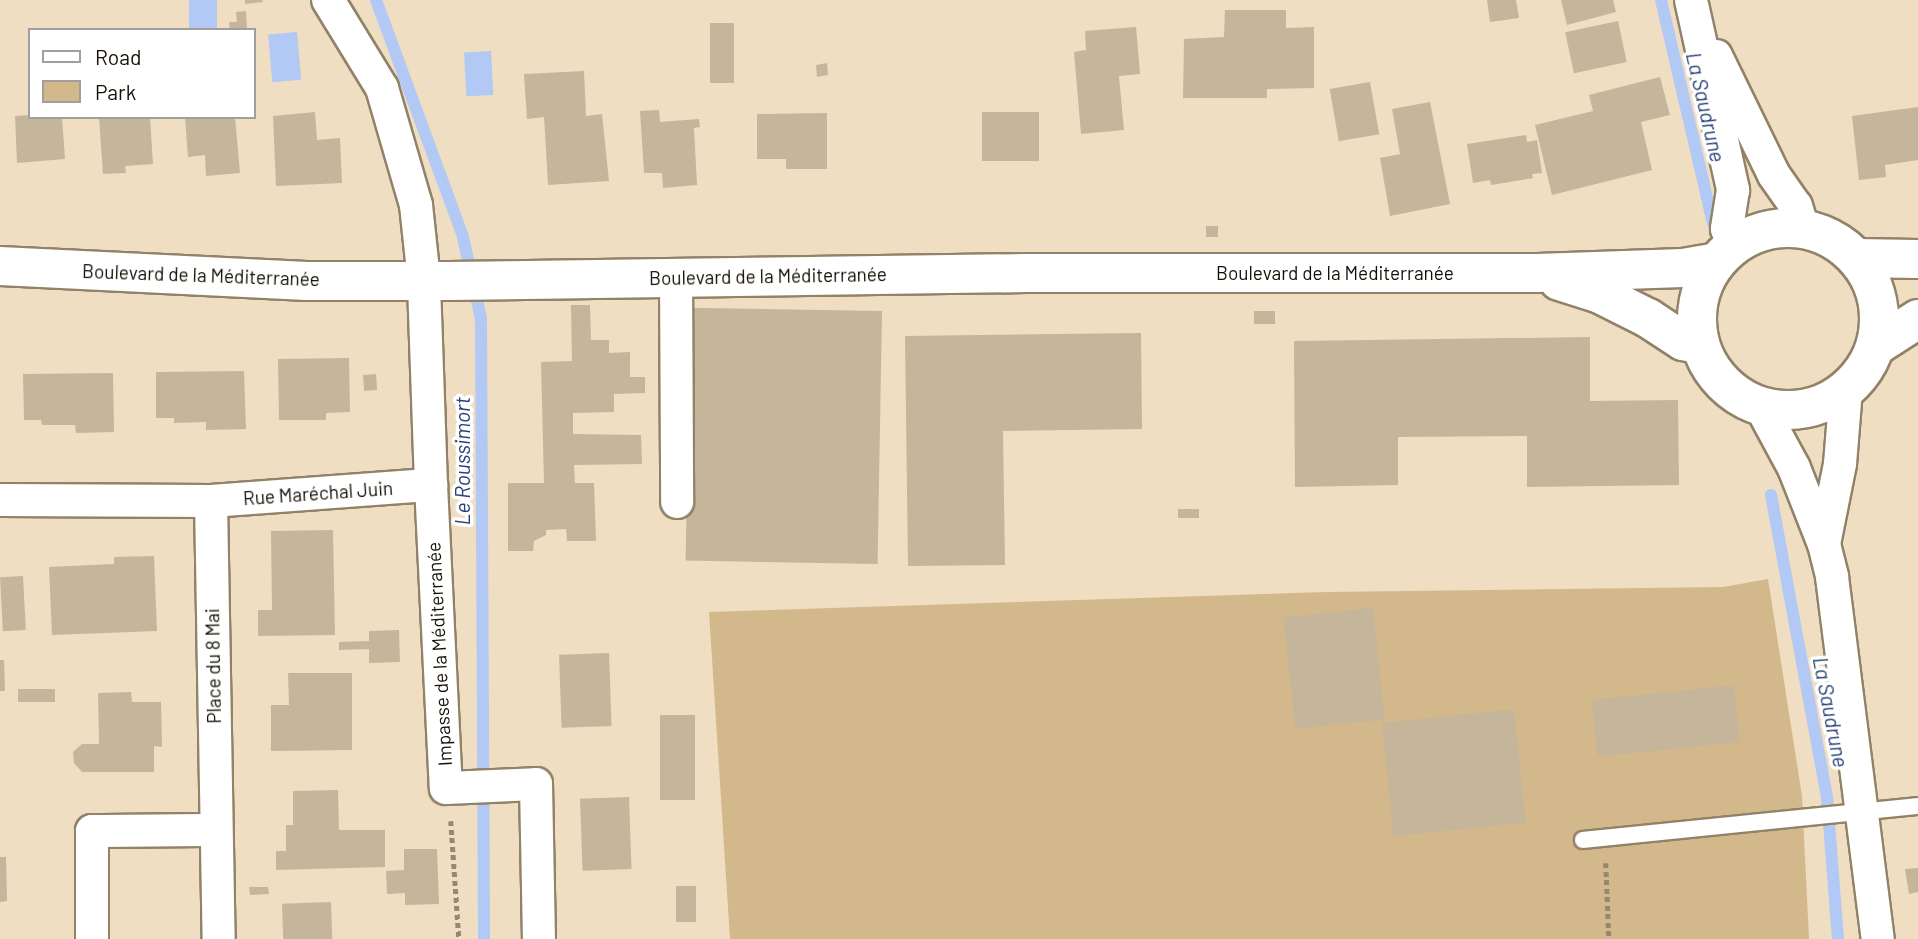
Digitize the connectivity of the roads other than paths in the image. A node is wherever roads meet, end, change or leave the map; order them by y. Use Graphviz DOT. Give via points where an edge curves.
graph roads {
  1 [pos="328,0"];
  2 [pos="1691,2"];
  3 [pos="1803,229"];
  4 [pos="1725,254"];
  5 [pos="1856,258"];
  6 [pos="1918,259"];
  7 [pos="0,266"];
  8 [pos="1537,274"];
  9 [pos="676,276"];
  10 [pos="436,280"];
  11 [pos="1918,319"];
  12 [pos="1699,344"];
  13 [pos="1876,346"];
  14 [pos="1846,390"];
  15 [pos="1761,407"];
  16 [pos="431,485"];
  17 [pos="0,500"];
  18 [pos="211,501"];
  19 [pos="677,502"];
  20 [pos="1824,544"];
  21 [pos="1918,806"];
  22 [pos="1863,812"];
  23 [pos="215,830"];
  24 [pos="1583,840"];
  25 [pos="92,939"];
  26 [pos="219,939"];
  27 [pos="539,939"];
  28 [pos="1878,939"];
  1 -- 10 [label="street" via="382,88"];
  2 -- 3 [label="street" via="1774,175 1796,206"];
  2 -- 4 [label="street" via="1733,190"];
  3 -- 4 [label="main road" via="1768,230"];
  3 -- 5 [label="main road" via="1832,239"];
  4 -- 8 [label="main road, Boulevard de la Méditerranée" via="1683,268"];
  4 -- 12 [label="main road" via="1703,283 1696,313"];
  5 -- 6 [label="main road"];
  5 -- 13 [label="main road" via="1872,282 1879,310"];
  7 -- 10 [label="main road, Boulevard de la Méditerranée" via="307,281"];
  8 -- 9 [label="main road, Boulevard de la Méditerranée"];
  8 -- 12 [label="main road, Boulevard de la Méditerranée" via="1600,294 1683,341"];
  9 -- 10 [label="main road, Boulevard de la Méditerranée"];
  9 -- 19 [label="street"];
  10 -- 16 [label="street"];
  11 -- 13 [label="main road"];
  12 -- 15 [label="main road" via="1712,371 1726,386"];
  13 -- 14 [label="main road"];
  14 -- 15 [label="main road" via="1820,405 1801,409"];
  14 -- 20 [label="street" via="1840,464"];
  15 -- 20 [label="street" via="1794,468"];
  16 -- 18 [label="street, Rue Maréchal Juin"];
  16 -- 27 [label="street, Impasse de la Méditerranée" via="446,788 536,784"];
  17 -- 18 [label="street, Rue Maréchal Juin"];
  18 -- 23 [label="street, Place du 8 Mai"];
  20 -- 22 [label="street"];
  21 -- 22 [label="lane"];
  22 -- 24 [label="lane"];
  22 -- 28 [label="street"];
  23 -- 25 [label="street" via="92,831"];
  23 -- 26 [label="street, Place du 8 Mai"];
}
